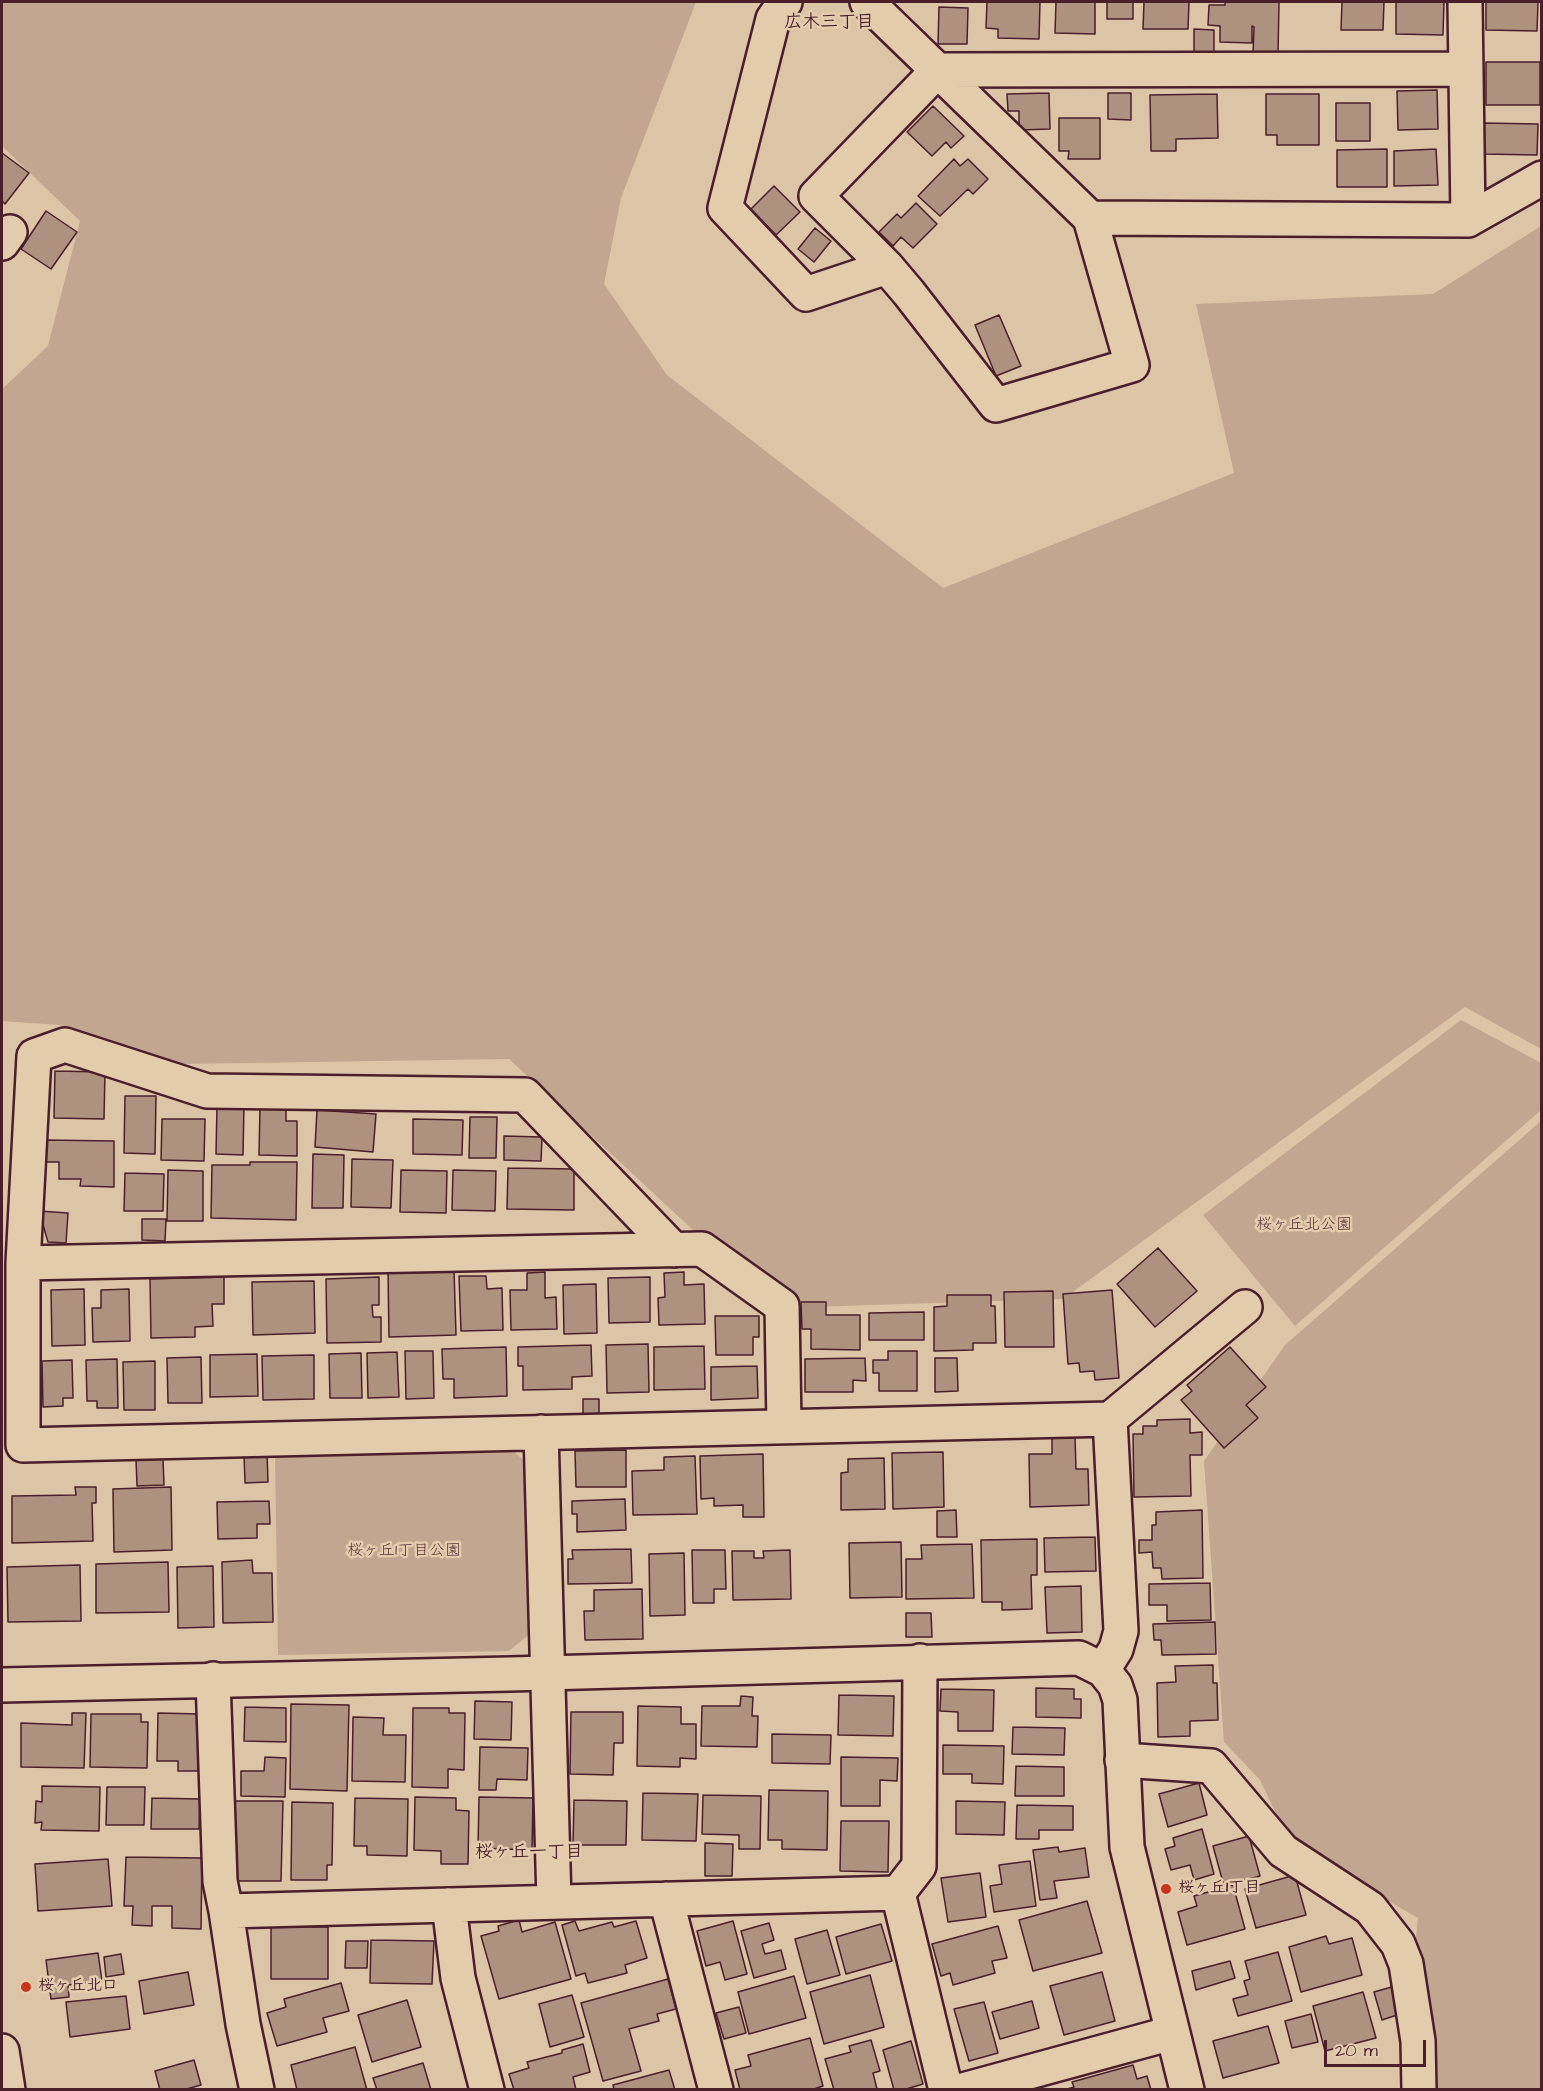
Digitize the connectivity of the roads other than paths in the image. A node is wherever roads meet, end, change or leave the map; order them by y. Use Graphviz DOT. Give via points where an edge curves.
graph roads {
  1 [pos="785,2"];
  2 [pos="867,2"];
  3 [pos="1465,2"];
  4 [pos="1466,69"];
  5 [pos="938,70"];
  6 [pos="1542,178"];
  7 [pos="1090,218"];
  8 [pos="1468,220"];
  9 [pos="887,267"];
  10 [pos="674,1250"];
  11 [pos="23,1263"];
  12 [pos="1245,1307"];
  13 [pos="1110,1419"];
  14 [pos="784,1426"];
  15 [pos="541,1432"];
  16 [pos="920,1661"];
  17 [pos="1102,1670"];
  18 [pos="548,1673"];
  19 [pos="213,1679"];
  20 [pos="2,1684"];
  21 [pos="1122,1760"];
  22 [pos="898,1893"];
  23 [pos="666,1899"];
  24 [pos="554,1902"];
  25 [pos="449,1905"];
  26 [pos="226,1911"];
  27 [pos="1172,2033"];
  28 [pos="2,2051"];
  29 [pos="8,2090"];
  30 [pos="256,2090"];
  31 [pos="487,2090"];
  32 [pos="716,2090"];
  33 [pos="946,2090"];
  34 [pos="963,2090"];
  35 [pos="1187,2090"];
  36 [pos="1419,2090"];
  1 -- 9 [label="street" via="773,19 725,208 806,294"];
  2 -- 5 [label="street"];
  3 -- 4 [label="street"];
  4 -- 5 [label="street"];
  4 -- 8 [label="street"];
  5 -- 7 [label="street"];
  5 -- 9 [label="street" via="816,196"];
  6 -- 8 [label="street"];
  7 -- 8 [label="street"];
  7 -- 9 [label="street" via="1132,365 996,405"];
  10 -- 11 [label="street"];
  10 -- 11 [label="street" via="525,1095 207,1091 65,1045 34,1056"];
  10 -- 14 [label="street" via="702,1249 782,1306"];
  11 -- 15 [label="street" via="23,1445"];
  12 -- 13 [label="street"];
  13 -- 14 [label="street"];
  13 -- 17 [label="street" via="1120,1631 1116,1649"];
  14 -- 15 [label="street"];
  15 -- 18 [label="street"];
  16 -- 17 [label="street" via="1079,1658"];
  16 -- 18 [label="street"];
  16 -- 22 [label="street" via="919,1866"];
  17 -- 21 [label="street" via="1115,1685 1120,1700"];
  18 -- 19 [label="street"];
  18 -- 24 [label="street"];
  19 -- 20 [label="street"];
  19 -- 26 [label="street" via="220,1881"];
  21 -- 27 [label="street" via="1126,1847"];
  21 -- 36 [label="street" via="1211,1766 1283,1851 1370,1908 1398,1944 1406,1964 1418,2041"];
  22 -- 23 [label="street"];
  22 -- 33 [label="street"];
  23 -- 24 [label="street"];
  23 -- 32 [label="street"];
  24 -- 25 [label="street"];
  25 -- 26 [label="street"];
  25 -- 31 [label="street" via="458,1978"];
  26 -- 30 [label="street"];
  27 -- 34 [label="street"];
  27 -- 35 [label="street"];
  28 -- 29 [label="street"];
}
